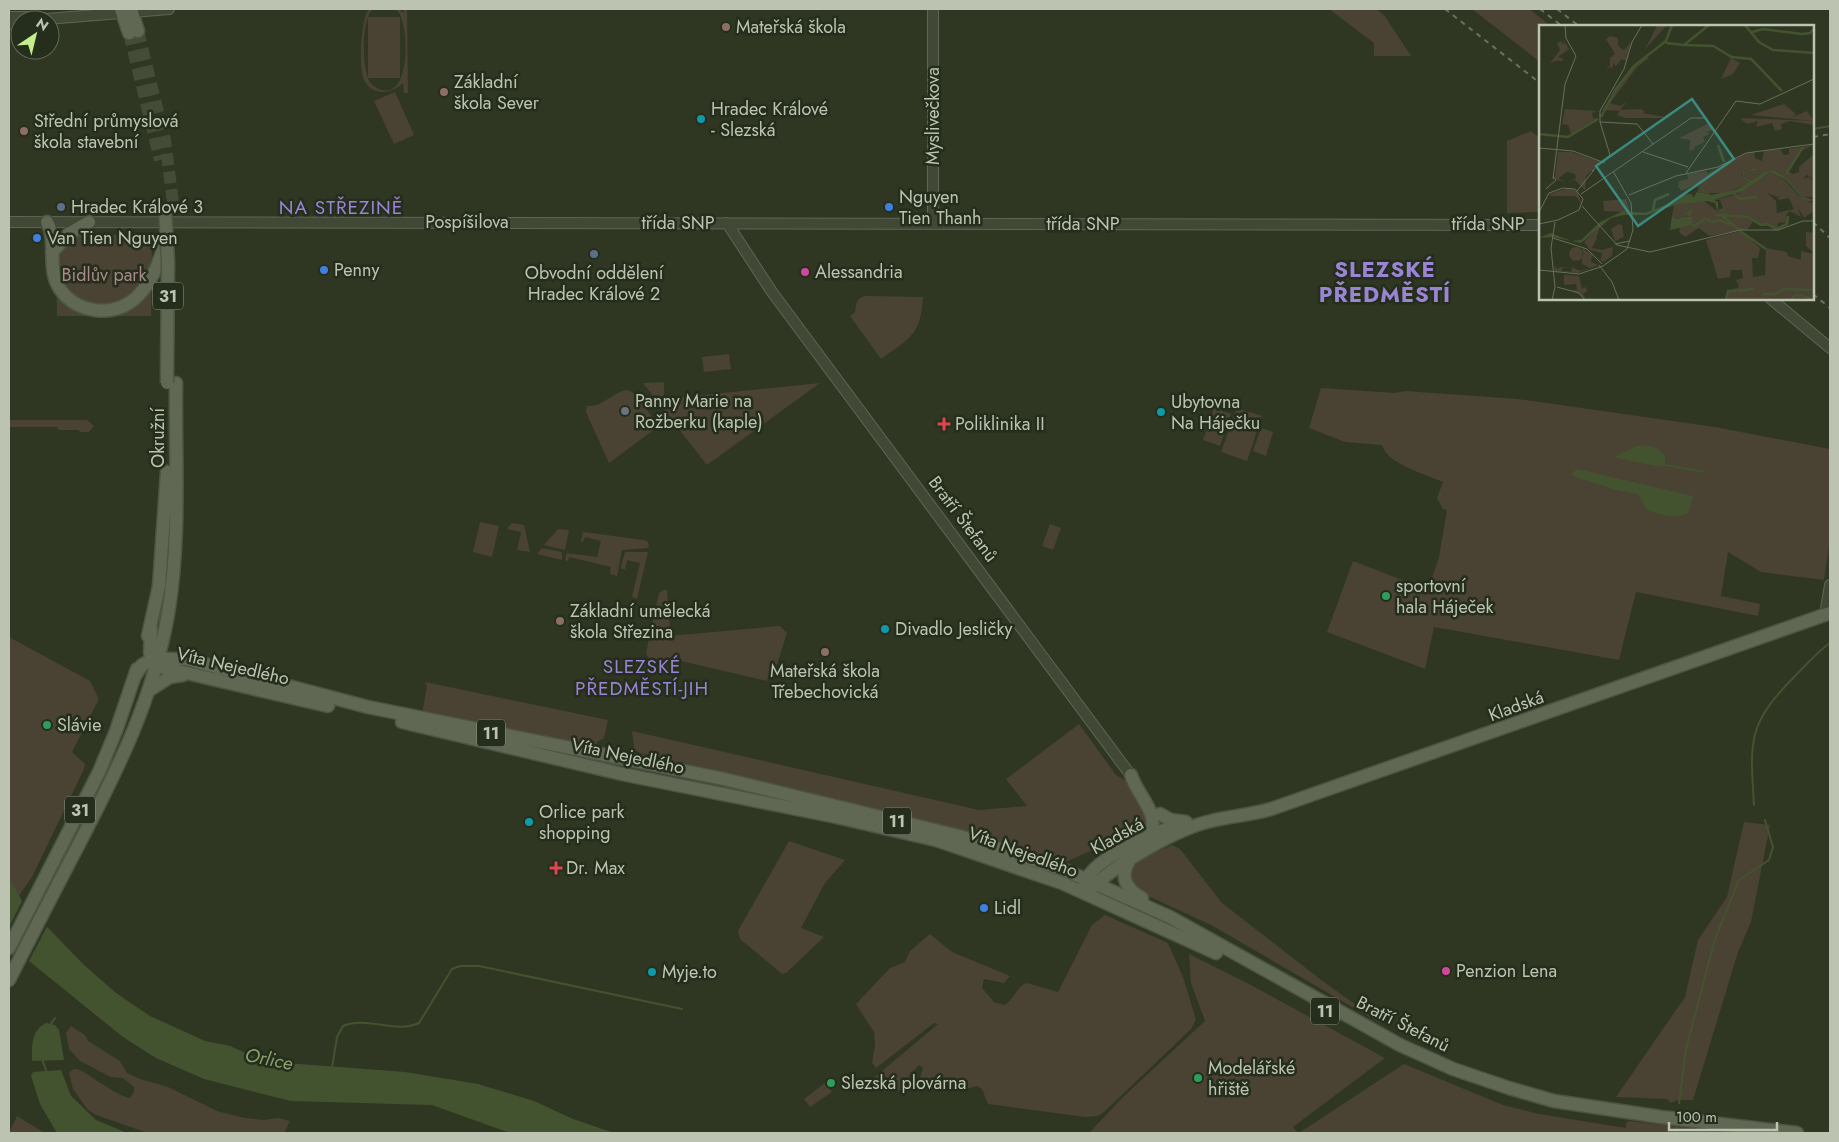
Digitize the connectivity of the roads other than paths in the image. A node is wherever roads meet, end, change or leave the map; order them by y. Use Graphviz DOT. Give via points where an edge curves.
graph roads {
  1 [pos="169,9"];
  2 [pos="933,9"];
  3 [pos="127,11"];
  4 [pos="60,19"];
  5 [pos="134,32"];
  6 [pos="9,222"];
  7 [pos="47,222"];
  8 [pos="90,222"];
  9 [pos="625,223"];
  10 [pos="726,223"];
  11 [pos="933,223"];
  12 [pos="1539,224"];
  13 [pos="167,234"];
  14 [pos="52,252"];
  15 [pos="1772,300"];
  16 [pos="1830,348"];
  17 [pos="172,383"];
  18 [pos="1830,586"];
  19 [pos="1828,614"];
  20 [pos="150,628"];
  21 [pos="165,628"];
  22 [pos="182,659"];
  23 [pos="156,660"];
  24 [pos="188,675"];
  25 [pos="135,676"];
  26 [pos="148,691"];
  27 [pos="1131,775"];
  28 [pos="1160,814"];
  29 [pos="1210,821"];
  30 [pos="1186,822"];
  31 [pos="1172,831"];
  32 [pos="1148,837"];
  33 [pos="1129,861"];
  34 [pos="1067,871"];
  35 [pos="1091,881"];
  36 [pos="1087,895"];
  37 [pos="1190,928"];
  38 [pos="9,948"];
  39 [pos="9,980"];
  40 [pos="1661,1118"];
  41 [pos="1796,1133"];
  1 -- 3 [label="street"];
  2 -- 11 [label="street, Myslivečkova"];
  3 -- 4 [label="street"];
  3 -- 5 [label="main road"];
  6 -- 7 [label="street, Pospíšilova"];
  7 -- 8 [label="street, Pospíšilova"];
  7 -- 14 [label="main road" via="52,233"];
  8 -- 9 [label="street, Pospíšilova"];
  8 -- 14 [label="main road" via="70,233"];
  9 -- 10 [label="street, třída SNP"];
  10 -- 11 [label="street, třída SNP"];
  10 -- 27 [label="street, Bratří Štefanů" via="772,292"];
  11 -- 12 [label="street, třída SNP"];
  13 -- 14 [label="main road" via="153,276 144,290 132,302 106,311 89,309 73,302 56,283"];
  13 -- 17 [label="main road, Okružní / 31, bridge"];
  13 -- 17 [label="main road, Okružní / 31, bridge" via="169,210"];
  15 -- 16 [label="street"];
  17 -- 20 [label="main road, Okružní / 31" via="164,533 159,586"];
  17 -- 21 [label="main road, Okružní / 31" via="174,552"];
  18 -- 19 [label="street"];
  19 -- 29 [label="main road, Kladská" via="1280,806"];
  20 -- 23 [label="main road" via="149,649"];
  20 -- 25 [label="main road, 31"];
  21 -- 22 [label="main road" via="167,640"];
  21 -- 23 [label="main road, Okružní / 31"];
  22 -- 23 [label="main road, Víta Nejedlého"];
  22 -- 34 [label="main road, Víta Nejedlého / 11" via="386,711 724,779 959,836"];
  23 -- 24 [label="main road, Víta Nejedlého / 11" via="164,668"];
  23 -- 25 [label="main road" via="142,665"];
  23 -- 26 [label="main road, 31"];
  24 -- 26 [label="main road" via="170,677"];
  24 -- 36 [label="main road, Víta Nejedlého / 11" via="622,774 901,831 1062,883"];
  25 -- 38 [label="main road, 31" via="105,758"];
  26 -- 39 [label="main road, 31" via="113,779"];
  27 -- 28 [label="street, Bratří Štefanů"];
  27 -- 32 [label="main road" via="1153,816 1154,826"];
  28 -- 30 [label="main road"];
  28 -- 31 [label="street, Bratří Štefanů"];
  29 -- 30 [label="main road, Kladská"];
  29 -- 31 [label="main road, Kladská"];
  30 -- 31 [label="main road, Kladská"];
  31 -- 32 [label="main road, Kladská"];
  31 -- 33 [label="main road, Kladská"];
  32 -- 35 [label="main road, Kladská" via="1096,867"];
  33 -- 35 [label="main road, Kladská" via="1108,876"];
  33 -- 37 [label="main road" via="1124,874 1129,889 1169,911"];
  34 -- 35 [label="main road, Bratří Štefanů"];
  35 -- 36 [label="main road, Kladská"];
  35 -- 37 [label="main road, Bratří Štefanů / 11"];
  36 -- 40 [label="main road, Bratří Štefanů / 11" via="1195,942 1400,1052 1442,1071 1551,1107 1614,1116"];
  37 -- 40 [label="main road, Bratří Štefanů / 11" via="1400,1045 1453,1069 1554,1100"];
  40 -- 41 [label="main road, Bratří Štefanů / 11"];
}
